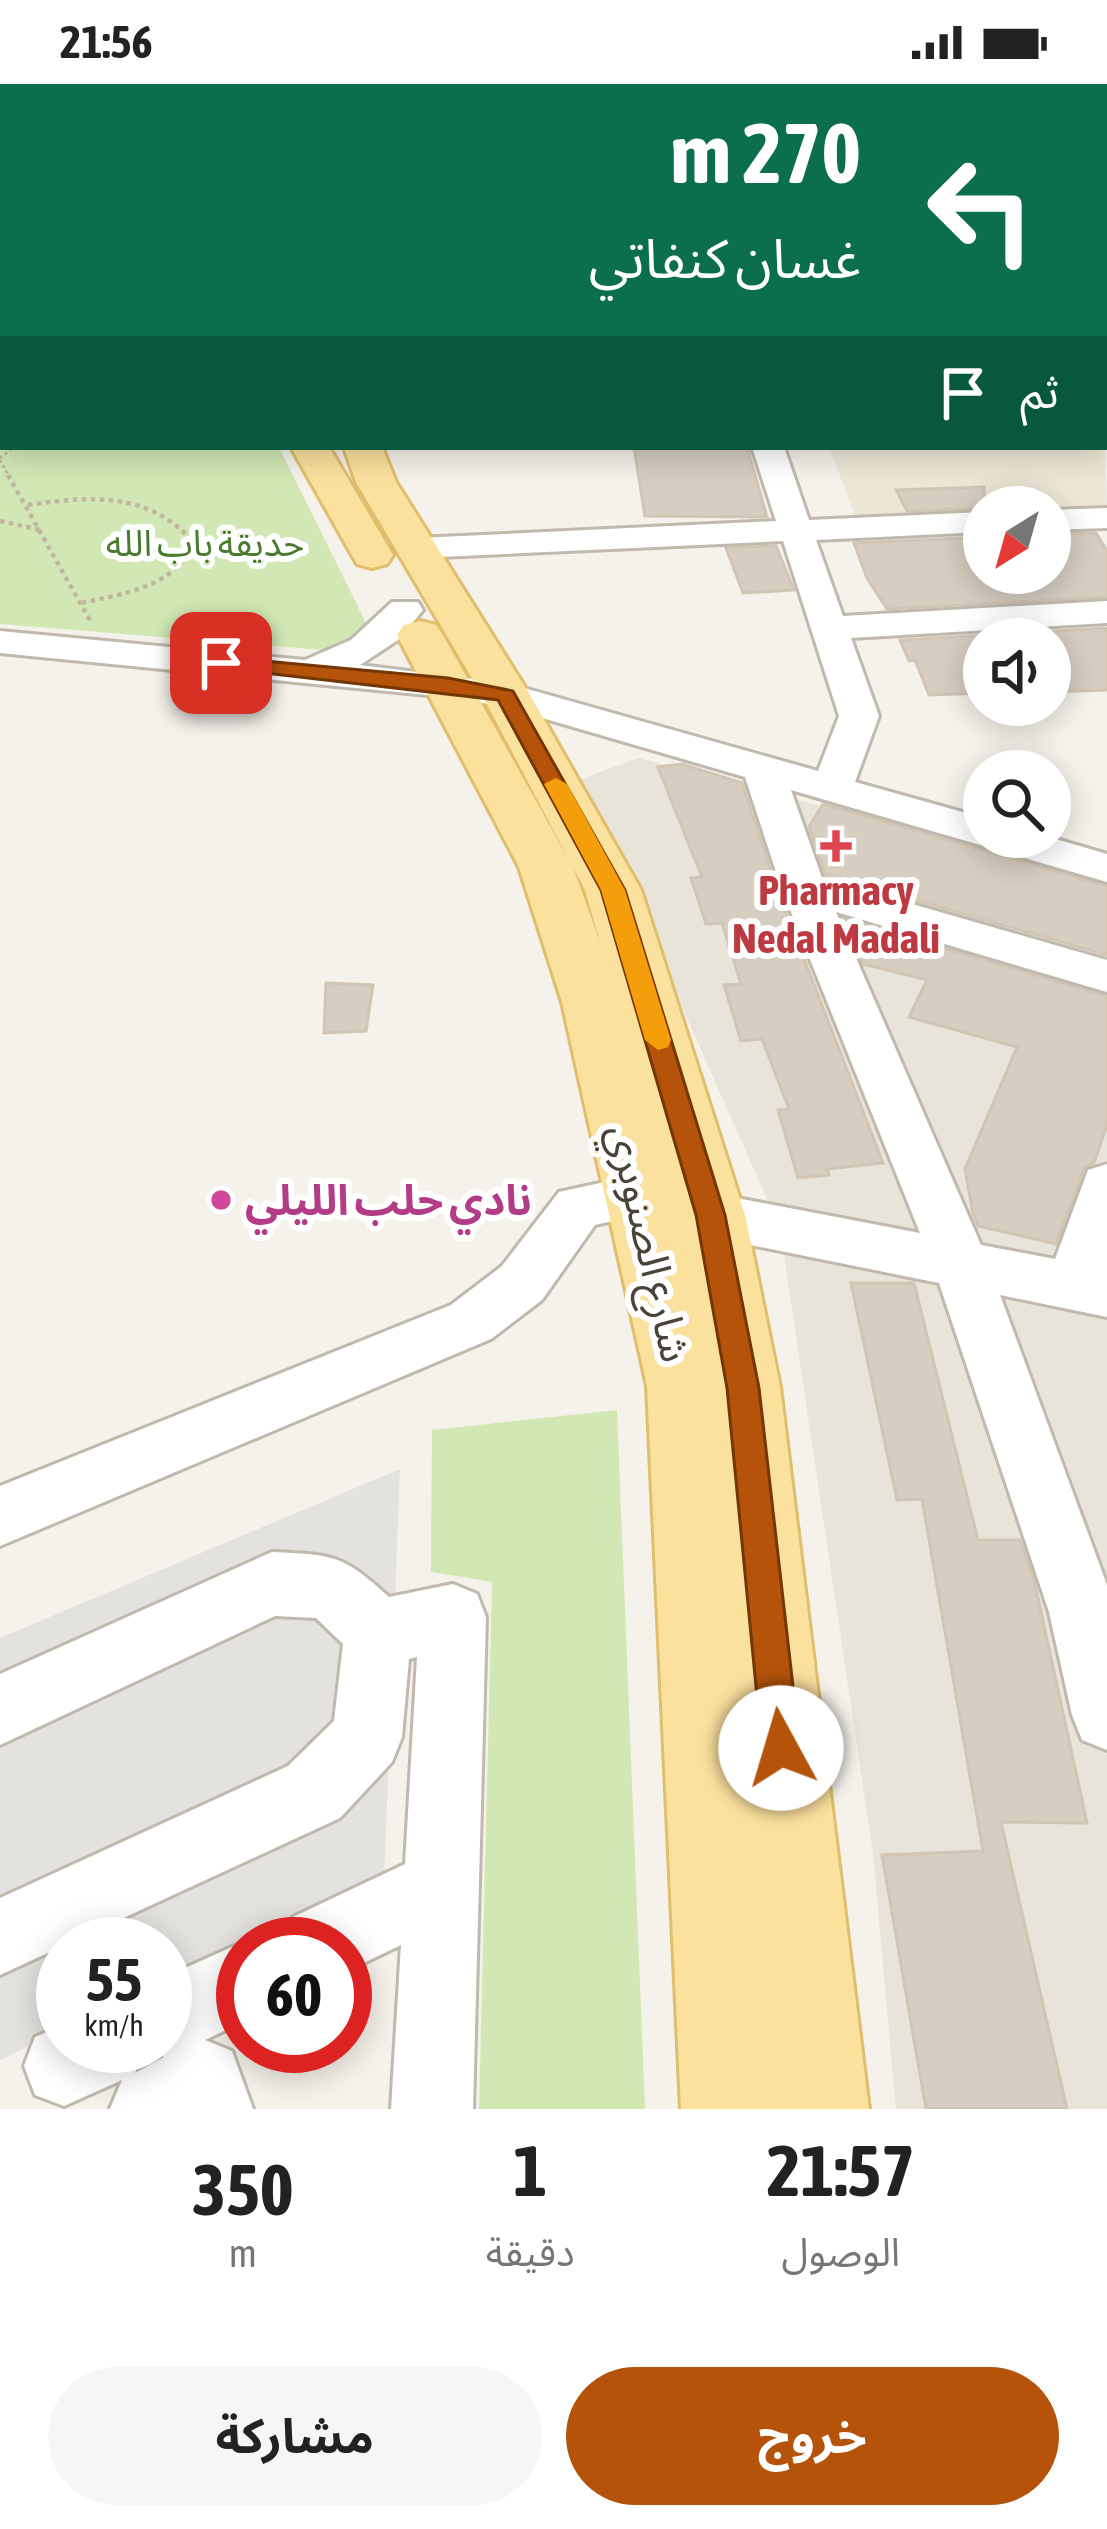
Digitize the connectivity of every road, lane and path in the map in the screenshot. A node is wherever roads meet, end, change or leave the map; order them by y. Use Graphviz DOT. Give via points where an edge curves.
graph roads {
  1 [pos="769,450"];
  2 [pos="0,459"];
  3 [pos="343,460"];
  4 [pos="28,505"];
  5 [pos="0,521"];
  6 [pos="1071,522"];
  7 [pos="963,523"];
  8 [pos="1103,525"];
  9 [pos="796,527"];
  10 [pos="41,530"];
  11 [pos="411,579"];
  12 [pos="81,603"];
  13 [pos="1107,612"];
  14 [pos="829,628"];
  15 [pos="0,642"];
  16 [pos="89,650"];
  17 [pos="309,671"];
  18 [pos="477,690"];
  19 [pos="653,740"];
  20 [pos="764,772"];
  21 [pos="550,775"];
  22 [pos="832,787"];
  23 [pos="963,826"];
  24 [pos="1071,857"];
  25 [pos="1107,868"];
  26 [pos="803,887"];
  27 [pos="1107,976"];
  28 [pos="1107,1185"];
  29 [pos="641,1195"];
  30 [pos="711,1215"];
  31 [pos="960,1262"];
  32 [pos="1091,1289"];
  33 [pos="0,1516"];
  34 [pos="1095,1615"];
  35 [pos="378,1632"];
  36 [pos="0,1710"];
  37 [pos="1107,1715"];
  38 [pos="443,1885"];
  39 [pos="372,1919"];
  40 [pos="0,1937"];
  41 [pos="151,2109"];
  42 [pos="212,2109"];
  43 [pos="432,2109"];
  44 [pos="732,2109"];
  45 [pos="818,2109"];
  1 -- 9 [label="street"];
  2 -- 4 [label="path"];
  3 -- 11 [label="main road, شارع الصنوبري"];
  4 -- 10 [label="path"];
  4 -- 12 [label="path" via="124,500 167,515 193,542 181,566 160,578"];
  5 -- 10 [label="path"];
  6 -- 8 [label="street"];
  7 -- 9 [label="street"];
  9 -- 11 [label="street"];
  9 -- 14 [label="street"];
  10 -- 12 [label="path"];
  11 -- 17 [label="street" via="368,648"];
  11 -- 18 [label="main road, شارع الصنوبري"];
  12 -- 16 [label="path" via="96,630"];
  13 -- 14 [label="street"];
  14 -- 22 [label="street" via="859,716"];
  15 -- 16 [label="street"];
  16 -- 17 [label="street"];
  17 -- 18 [label="street"];
  18 -- 19 [label="street"];
  18 -- 21 [label="main road, شارع الصنوبري"];
  18 -- 29 [label="main road, شارع الصنوبري" via="592,1002"];
  19 -- 20 [label="street"];
  19 -- 21 [label="street" via="606,744 563,759"];
  20 -- 22 [label="street"];
  20 -- 26 [label="street"];
  21 -- 30 [label="main road, شارع الصنوبري" via="613,890"];
  22 -- 23 [label="street"];
  24 -- 25 [label="street"];
  26 -- 27 [label="street"];
  26 -- 31 [label="street"];
  28 -- 32 [label="street"];
  29 -- 33 [label="street" via="578,1207 522,1283 471,1322"];
  29 -- 44 [label="main road, شارع الصنوبري" via="684,1386"];
  30 -- 31 [label="street"];
  30 -- 45 [label="main road, شارع الصنوبري" via="743,1388"];
  31 -- 32 [label="street"];
  31 -- 34 [label="street"];
  34 -- 37 [label="street"];
  35 -- 36 [label="street" via="331,1587 272,1585"];
  35 -- 38 [label="street" via="453,1617"];
  35 -- 40 [label="street" via="367,1737 314,1792"];
  38 -- 39 [label="street"];
  38 -- 43 [label="street"];
  41 -- 42 [label="street" via="203,2080"];
}
